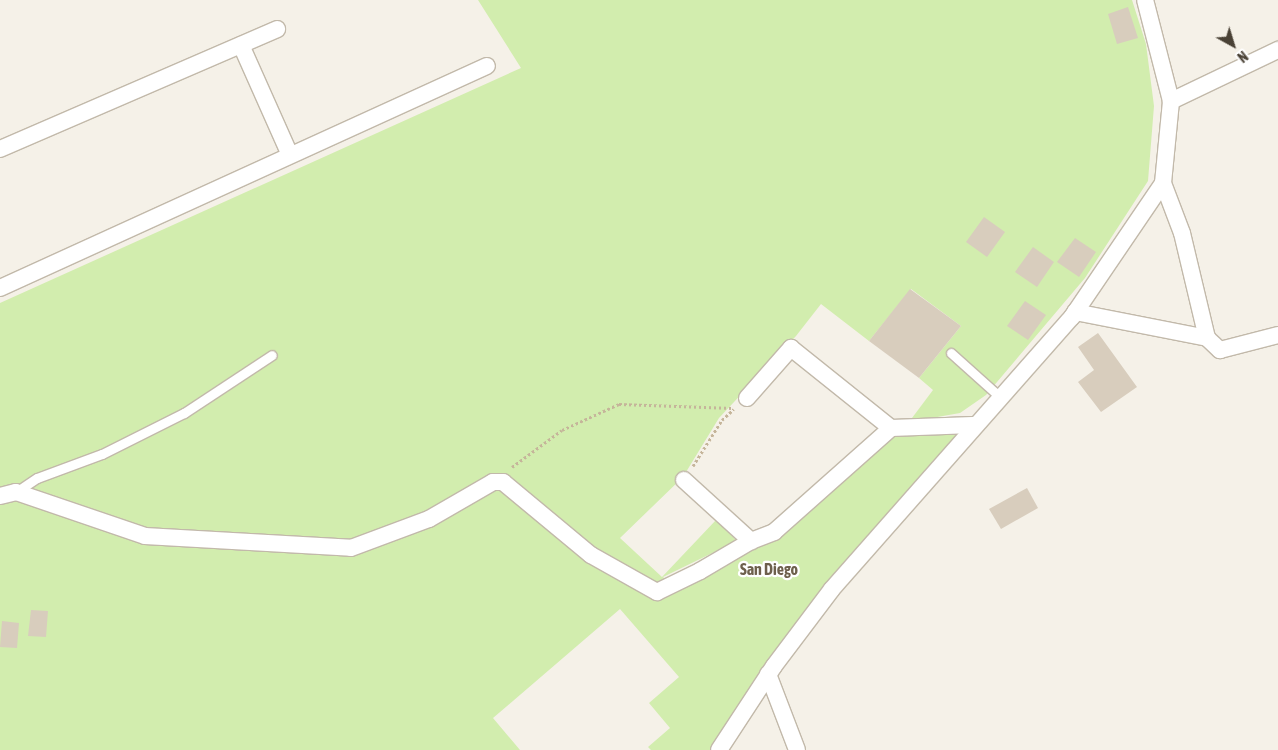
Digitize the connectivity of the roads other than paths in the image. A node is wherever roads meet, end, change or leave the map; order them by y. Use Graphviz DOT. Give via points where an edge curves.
graph roads {
  1 [pos="1145,0"];
  2 [pos="277,29"];
  3 [pos="241,45"];
  4 [pos="1278,50"];
  5 [pos="487,66"];
  6 [pos="1171,101"];
  7 [pos="0,149"];
  8 [pos="290,155"];
  9 [pos="1163,182"];
  10 [pos="0,288"];
  11 [pos="1075,312"];
  12 [pos="1278,335"];
  13 [pos="1207,338"];
  14 [pos="272,354"];
  15 [pos="951,354"];
  16 [pos="999,396"];
  17 [pos="741,403"];
  18 [pos="973,426"];
  19 [pos="891,428"];
  20 [pos="684,480"];
  21 [pos="16,492"];
  22 [pos="0,496"];
  23 [pos="751,540"];
  24 [pos="768,674"];
  25 [pos="719,750"];
  26 [pos="797,750"];
  1 -- 6 [label="street"];
  2 -- 3 [label="street"];
  3 -- 7 [label="street"];
  3 -- 8 [label="street"];
  4 -- 6 [label="street"];
  5 -- 8 [label="street"];
  6 -- 9 [label="street"];
  8 -- 10 [label="street"];
  9 -- 11 [label="street"];
  9 -- 13 [label="street" via="1182,233"];
  11 -- 13 [label="street"];
  11 -- 16 [label="street"];
  12 -- 13 [label="street" via="1220,350"];
  14 -- 21 [label="lane" via="184,413 102,454 36,478"];
  15 -- 16 [label="lane"];
  16 -- 18 [label="street"];
  17 -- 19 [label="street" via="791,348"];
  18 -- 19 [label="street"];
  18 -- 24 [label="street" via="832,589"];
  19 -- 23 [label="street" via="774,532"];
  20 -- 23 [label="street"];
  21 -- 22 [label="street"];
  21 -- 23 [label="street" via="145,536 352,548 429,519 493,482 502,482 591,555 657,592"];
  24 -- 25 [label="street"];
  24 -- 26 [label="street"];
}
